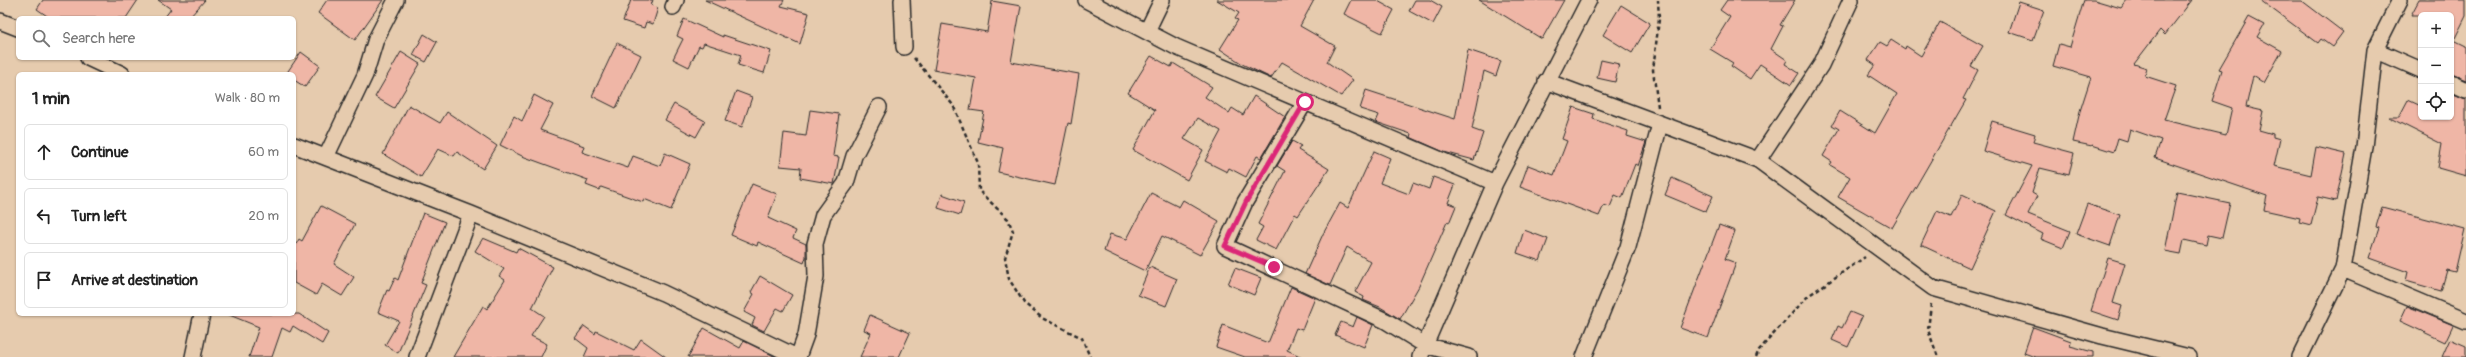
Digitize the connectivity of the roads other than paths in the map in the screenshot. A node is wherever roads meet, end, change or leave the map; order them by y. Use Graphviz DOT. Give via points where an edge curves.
graph roads {
  1 [pos="396,0"];
  2 [pos="902,0"];
  3 [pos="1086,0"];
  4 [pos="1162,0"];
  5 [pos="1589,0"];
  6 [pos="1851,0"];
  7 [pos="2400,0"];
  8 [pos="0,21"];
  9 [pos="16,27"];
  10 [pos="1147,31"];
  11 [pos="904,47"];
  12 [pos="2375,50"];
  13 [pos="92,60"];
  14 [pos="2418,69"];
  15 [pos="118,72"];
  16 [pos="1546,81"];
  17 [pos="2453,84"];
  18 [pos="2466,90"];
  19 [pos="1305,102"];
  20 [pos="879,107"];
  21 [pos="1660,124"];
  22 [pos="296,146"];
  23 [pos="326,157"];
  24 [pos="1758,160"];
  25 [pos="1495,183"];
  26 [pos="471,214"];
  27 [pos="2343,269"];
  28 [pos="202,316"];
  29 [pos="2466,321"];
  30 [pos="1423,351"];
  31 [pos="192,357"];
  32 [pos="417,357"];
  33 [pos="797,357"];
  34 [pos="1469,357"];
  35 [pos="1584,357"];
  36 [pos="2189,357"];
  37 [pos="2300,357"];
  1 -- 23 [label="street" via="376,39 365,75"];
  2 -- 11 [label="street"];
  3 -- 10 [label="street"];
  4 -- 10 [label="street"];
  5 -- 16 [label="street"];
  6 -- 24 [label="street" via="1821,65"];
  7 -- 12 [label="street"];
  8 -- 9 [label="street"];
  10 -- 19 [label="street" via="1176,47"];
  12 -- 14 [label="street"];
  12 -- 27 [label="street" via="2364,147"];
  13 -- 15 [label="street"];
  16 -- 21 [label="street"];
  16 -- 25 [label="street"];
  17 -- 18 [label="street"];
  19 -- 25 [label="street"];
  19 -- 30 [label="street" via="1246,202 1225,246 1379,317"];
  20 -- 33 [label="street" via="854,156 846,183 823,215 815,244 816,276 806,335"];
  21 -- 24 [label="street"];
  21 -- 35 [label="street" via="1628,247"];
  22 -- 23 [label="street"];
  23 -- 26 [label="street"];
  24 -- 36 [label="street" via="1933,288 2102,336"];
  25 -- 30 [label="street"];
  26 -- 32 [label="street"];
  26 -- 33 [label="street" via="663,293"];
  27 -- 29 [label="street"];
  27 -- 37 [label="street"];
  28 -- 31 [label="street"];
  30 -- 34 [label="street"];
}
